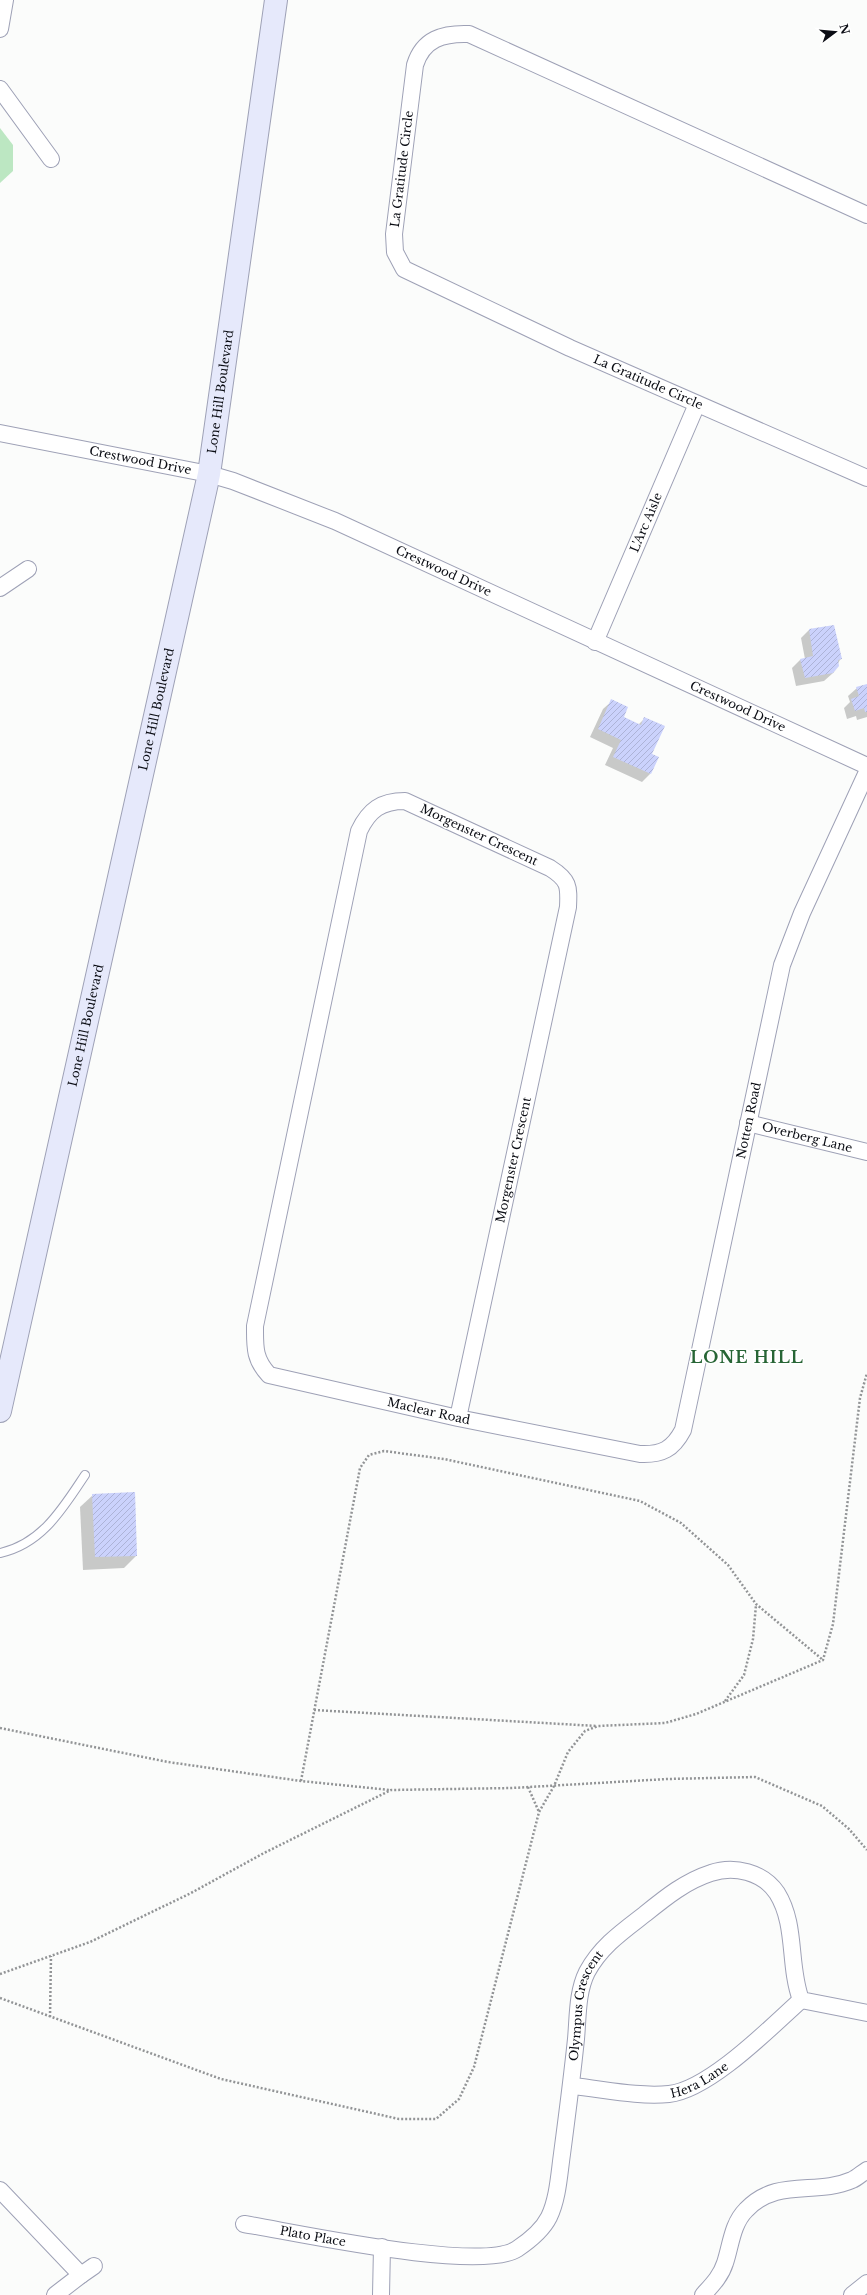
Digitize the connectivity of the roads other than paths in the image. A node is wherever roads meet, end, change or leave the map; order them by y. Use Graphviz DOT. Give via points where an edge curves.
graph roads {
  1 [pos="5,0"];
  2 [pos="276,0"];
  3 [pos="0,29"];
  4 [pos="0,89"];
  5 [pos="51,159"];
  6 [pos="867,215"];
  7 [pos="697,404"];
  8 [pos="0,432"];
  9 [pos="209,474"];
  10 [pos="867,478"];
  11 [pos="28,569"];
  12 [pos="0,588"];
  13 [pos="595,642"];
  14 [pos="867,766"];
  15 [pos="867,772"];
  16 [pos="748,1123"];
  17 [pos="867,1152"];
  18 [pos="255,1326"];
  19 [pos="5,1364"];
  20 [pos="0,1411"];
  21 [pos="458,1418"];
  22 [pos="640,1454"];
  23 [pos="85,1475"];
  24 [pos="0,1553"];
  25 [pos="801,2000"];
  26 [pos="867,2013"];
  27 [pos="572,2086"];
  28 [pos="867,2170"];
  29 [pos="0,2190"];
  30 [pos="244,2224"];
  31 [pos="382,2247"];
  32 [pos="867,2283"];
  33 [pos="55,2295"];
  34 [pos="381,2295"];
  35 [pos="703,2295"];
  36 [pos="852,2295"];
  1 -- 3 [label="street"];
  2 -- 9 [label="street, Lone Hill Boulevard"];
  4 -- 5 [label="street"];
  6 -- 7 [label="street, La Gratitude Circle" via="469,34 454,33 427,44 419,53 415,65 394,234 395,252 404,269 570,348"];
  7 -- 10 [label="street, La Gratitude Circle"];
  7 -- 13 [label="street, L'Arc Aisle"];
  8 -- 9 [label="street, Crestwood Drive"];
  9 -- 13 [label="street, Crestwood Drive" via="335,521"];
  9 -- 19 [label="street, Lone Hill Boulevard"];
  11 -- 12 [label="street"];
  13 -- 14 [label="street, Crestwood Drive"];
  15 -- 16 [label="street, Notten Road" via="791,938 773,1000"];
  16 -- 17 [label="street, Overberg Lane"];
  16 -- 22 [label="street, Notten Road" via="684,1430 678,1441 667,1451 653,1455"];
  18 -- 21 [label="street, Maclear Road" via="257,1357 260,1366 269,1375"];
  18 -- 21 [label="street, Morgenster Crescent" via="358,831 364,820 376,808 390,801 405,801 550,868 564,876 569,889 568,907"];
  19 -- 20 [label="street, Lone Hill Boulevard"];
  21 -- 22 [label="street, Maclear Road"];
  23 -- 24 [label="lane" via="56,1518 40,1534 14,1550"];
  25 -- 26 [label="street"];
  25 -- 27 [label="street, Hera Lane" via="741,2053 703,2081 689,2088 670,2094 649,2094"];
  25 -- 27 [label="street, Olympus Crescent" via="792,1968 788,1918 776,1891 759,1877 746,1871 721,1870 709,1873 674,1891 604,1946 595,1958 586,1975 580,1998"];
  27 -- 31 [label="street, Olympus Crescent" via="557,2190 549,2217 540,2231 514,2251 499,2256 477,2257"];
  28 -- 35 [label="street" via="851,2180 826,2186 784,2189 764,2195 746,2210 735,2228 725,2263 716,2281"];
  29 -- 33 [label="street" via="88,2271"];
  30 -- 31 [label="street, Plato Place"];
  31 -- 34 [label="street"];
  32 -- 36 [label="street"];
}
